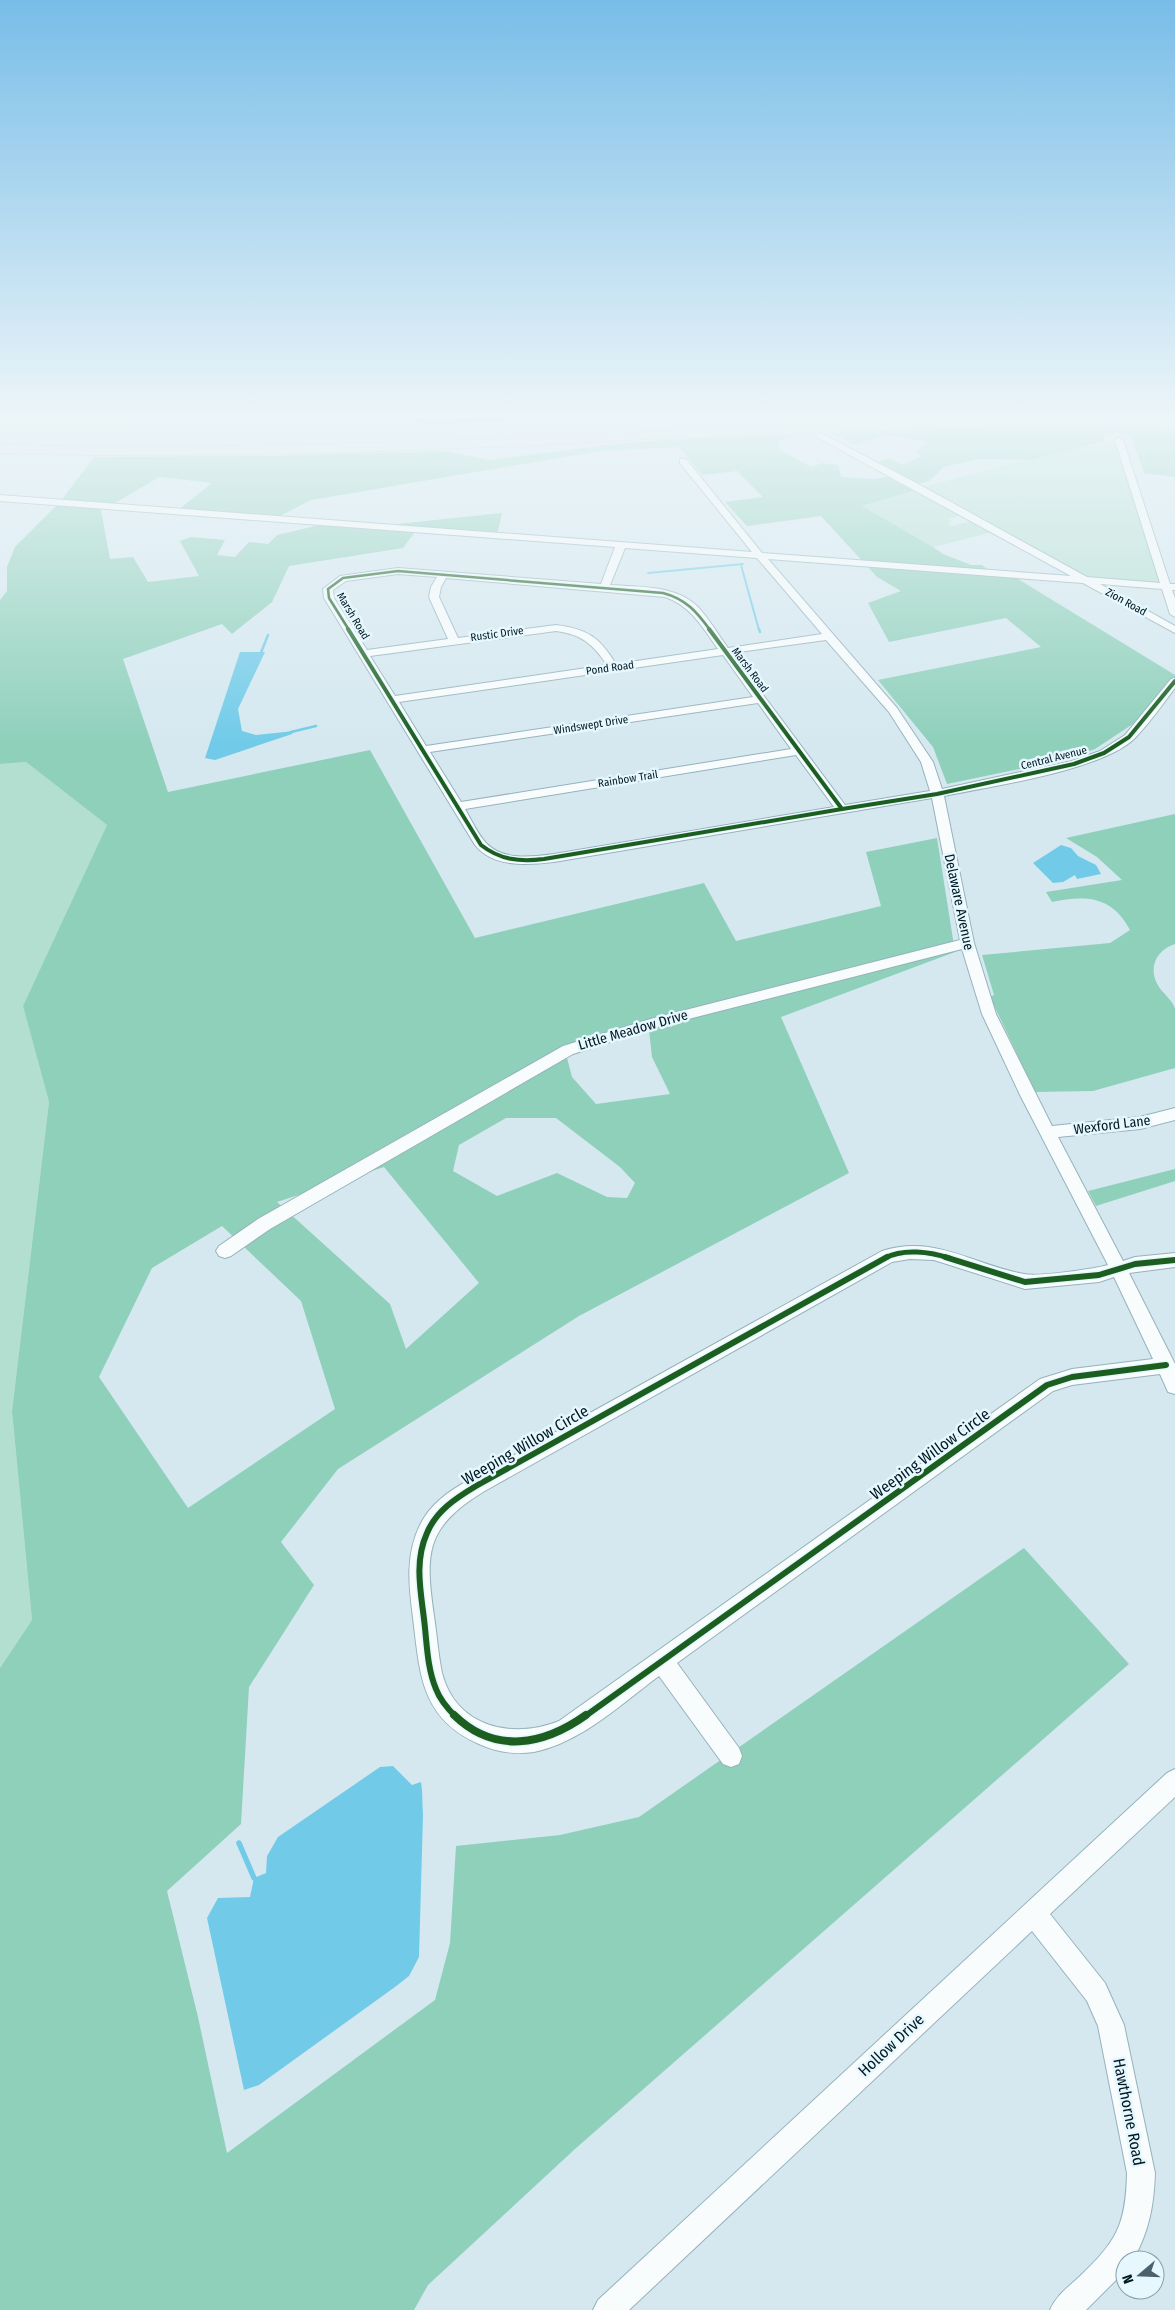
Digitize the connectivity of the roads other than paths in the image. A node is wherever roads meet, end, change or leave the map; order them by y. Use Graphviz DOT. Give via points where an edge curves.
graph roads {
  1 [pos="367,526"];
  2 [pos="736,526"];
  3 [pos="988,526"];
  4 [pos="1149,526"];
  5 [pos="621,545"];
  6 [pos="760,556"];
  7 [pos="443,575"];
  8 [pos="1086,580"];
  9 [pos="605,586"];
  10 [pos="1170,587"];
  11 [pos="1175,614"];
  12 [pos="1175,630"];
  13 [pos="829,636"];
  14 [pos="454,640"];
  15 [pos="724,651"];
  16 [pos="364,654"];
  17 [pos="613,667"];
  18 [pos="1175,681"];
  19 [pos="759,699"];
  20 [pos="391,700"];
  21 [pos="422,750"];
  22 [pos="798,751"];
  23 [pos="937,794"];
  24 [pos="458,806"];
  25 [pos="842,809"];
  26 [pos="967,943"];
  27 [pos="1175,1114"];
  28 [pos="1048,1132"];
  29 [pos="225,1251"];
  30 [pos="1175,1260"];
  31 [pos="1118,1270"];
  32 [pos="1166,1365"];
  33 [pos="1175,1386"];
  34 [pos="662,1661"];
  35 [pos="731,1756"];
  36 [pos="1175,1781"];
  37 [pos="1033,1913"];
  38 [pos="608,2310"];
  39 [pos="1065,2310"];
  1 -- 5 [label="street"];
  2 -- 6 [label="street, Delaware Avenue"];
  3 -- 8 [label="street, Zion Road"];
  4 -- 10 [label="street"];
  5 -- 6 [label="street"];
  5 -- 9 [label="street"];
  6 -- 8 [label="street"];
  6 -- 13 [label="street, Delaware Avenue"];
  7 -- 9 [label="street, Marsh Road"];
  7 -- 14 [label="street" via="434,596"];
  7 -- 16 [label="street, Marsh Road" via="384,571 343,578 328,589 329,598"];
  8 -- 10 [label="street"];
  8 -- 12 [label="street, Zion Road"];
  9 -- 15 [label="street, Marsh Road" via="666,592 683,599 695,610"];
  10 -- 11 [label="street"];
  13 -- 15 [label="street, Pond Road"];
  13 -- 23 [label="street, Delaware Avenue" via="905,726 926,762"];
  14 -- 16 [label="street, Rustic Drive"];
  14 -- 17 [label="street, Rustic Drive" via="536,629 571,629 591,636"];
  15 -- 17 [label="street, Pond Road"];
  15 -- 19 [label="street, Marsh Road"];
  16 -- 20 [label="street, Marsh Road"];
  17 -- 20 [label="street, Pond Road"];
  18 -- 23 [label="street, Central Avenue" via="1129,737 1104,753 1074,764"];
  19 -- 21 [label="street, Windswept Drive"];
  19 -- 22 [label="street, Marsh Road"];
  20 -- 21 [label="street, Marsh Road"];
  21 -- 24 [label="street, Marsh Road"];
  22 -- 24 [label="street, Rainbow Trail"];
  22 -- 25 [label="street, Marsh Road"];
  23 -- 25 [label="street, Marsh Road"];
  23 -- 26 [label="street, Delaware Avenue"];
  24 -- 25 [label="street, Marsh Road" via="480,845 487,851 506,858 530,861"];
  26 -- 28 [label="street, Delaware Avenue" via="989,1014"];
  26 -- 29 [label="street, Little Meadow Drive" via="654,1023 568,1050 264,1224"];
  27 -- 28 [label="street, Wexford Lane" via="1140,1123"];
  28 -- 31 [label="street, Delaware Avenue"];
  30 -- 31 [label="street, Weeping Willow Circle" via="1135,1264"];
  31 -- 32 [label="street, Delaware Avenue"];
  31 -- 34 [label="street, Weeping Willow Circle" via="1099,1275 1025,1282 934,1253 910,1252 888,1256 476,1486 442,1510 430,1526 420,1551 418,1568 430,1664 440,1697 466,1725 488,1736 513,1742 549,1736 567,1730"];
  32 -- 33 [label="street, Delaware Avenue"];
  32 -- 34 [label="street, Weeping Willow Circle" via="1072,1377 1047,1385"];
  34 -- 35 [label="street"];
  36 -- 37 [label="street, Hollow Drive"];
  37 -- 38 [label="street, Hollow Drive"];
  37 -- 39 [label="street, Hawthorne Road" via="1096,1992 1111,2024 1141,2173 1140,2207 1128,2244"];
}
